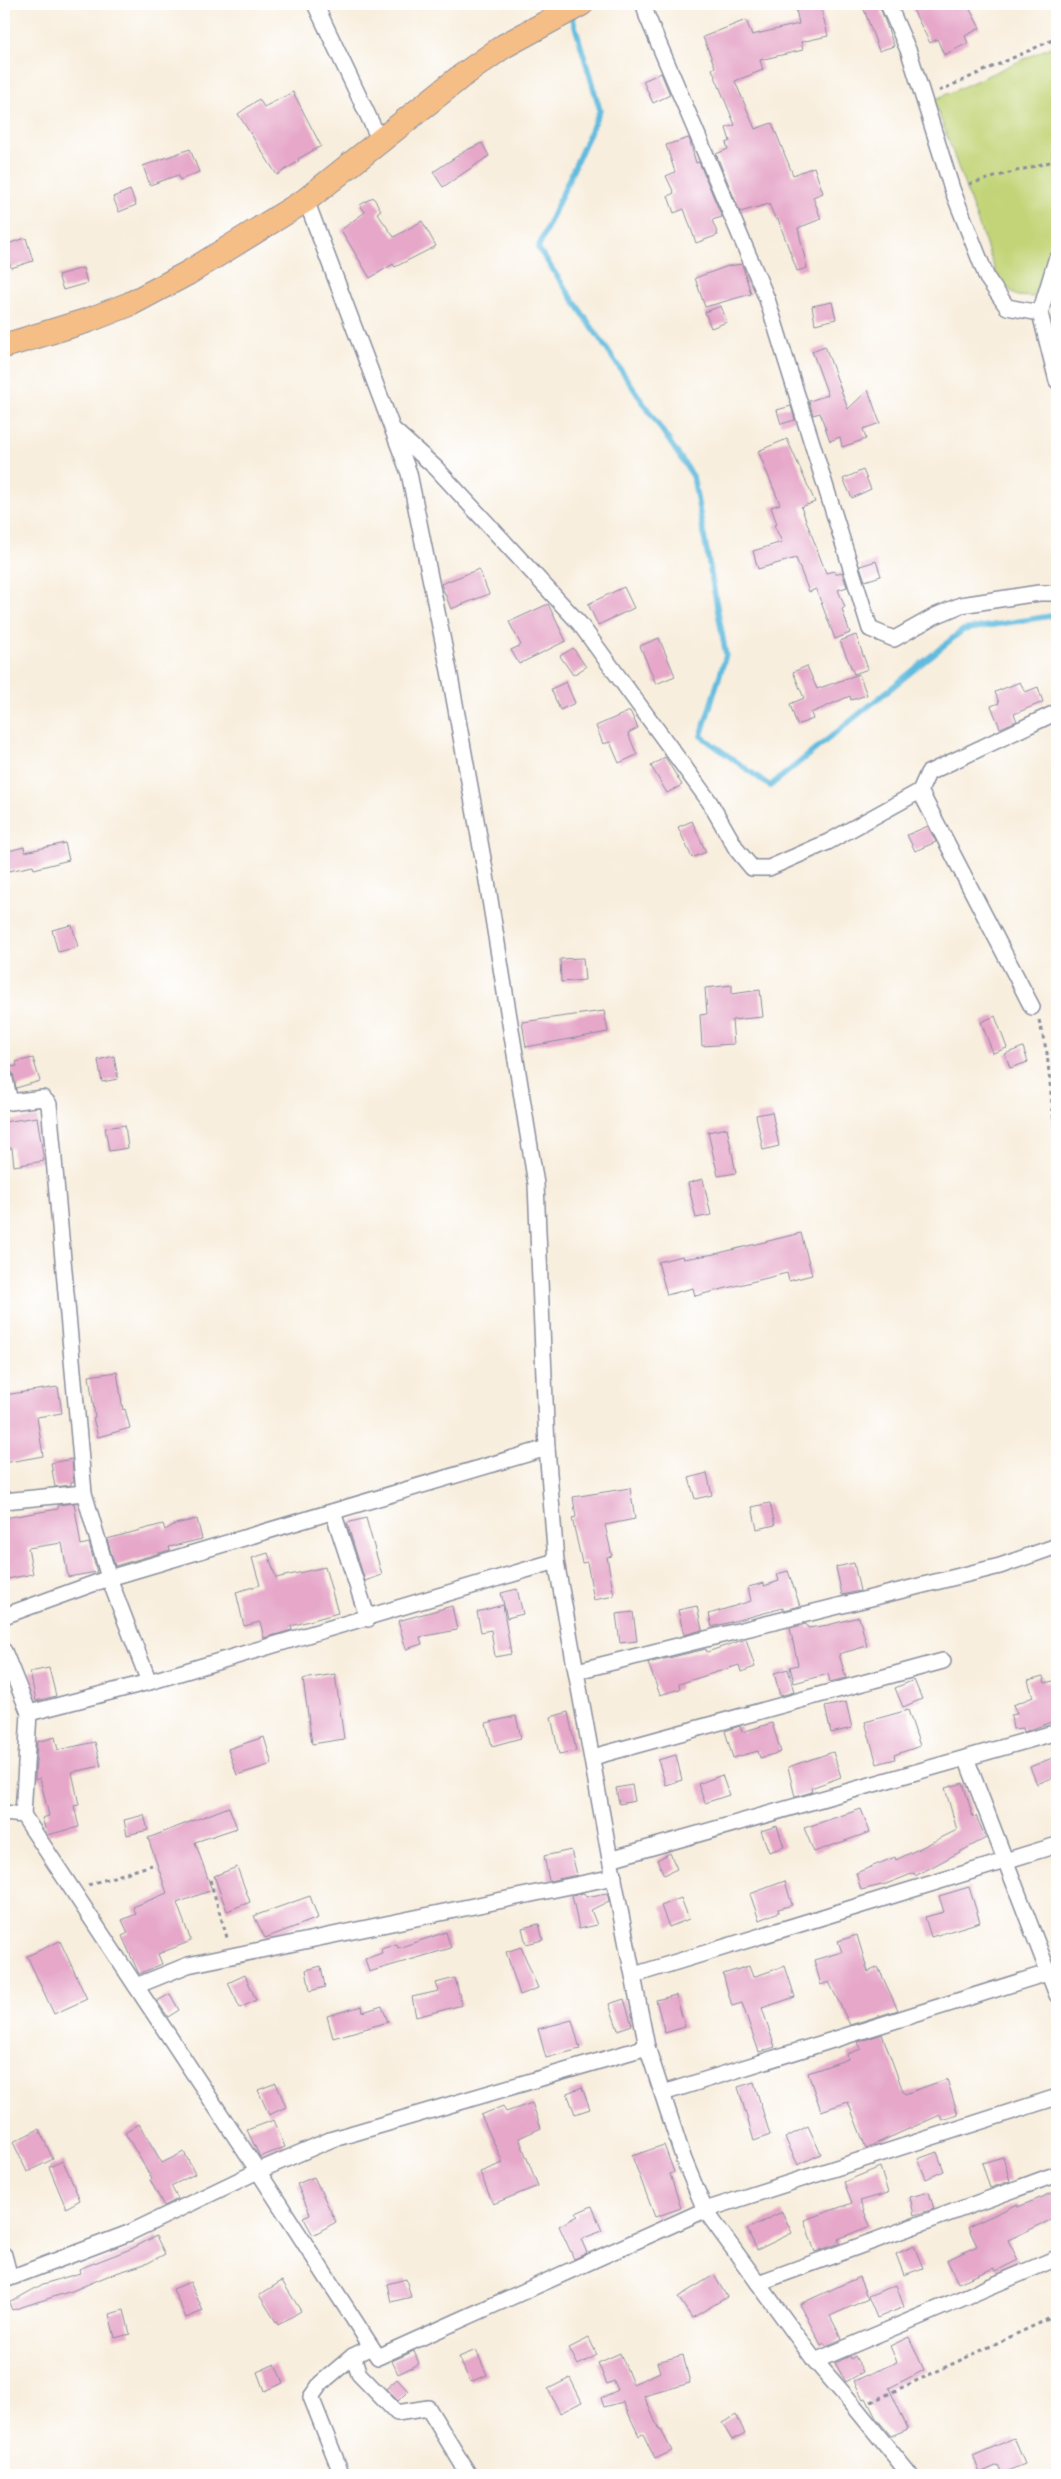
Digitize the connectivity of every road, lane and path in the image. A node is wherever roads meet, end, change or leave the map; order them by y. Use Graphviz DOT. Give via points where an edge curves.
graph roads {
  1 [pos="315,4"];
  2 [pos="581,4"];
  3 [pos="644,4"];
  4 [pos="888,4"];
  5 [pos="1057,38"];
  6 [pos="923,98"];
  7 [pos="380,143"];
  8 [pos="1057,160"];
  9 [pos="952,189"];
  10 [pos="306,200"];
  11 [pos="1056,260"];
  12 [pos="1040,313"];
  13 [pos="4,346"];
  14 [pos="1057,381"];
  15 [pos="392,428"];
  16 [pos="1057,593"];
  17 [pos="1057,712"];
  18 [pos="920,791"];
  19 [pos="1032,1007"];
  20 [pos="4,1075"];
  21 [pos="7,1103"];
  22 [pos="1057,1153"];
  23 [pos="547,1448"];
  24 [pos="84,1493"];
  25 [pos="4,1501"];
  26 [pos="333,1512"];
  27 [pos="1057,1546"];
  28 [pos="556,1561"];
  29 [pos="108,1578"];
  30 [pos="4,1616"];
  31 [pos="368,1619"];
  32 [pos="4,1651"];
  33 [pos="943,1661"];
  34 [pos="577,1671"];
  35 [pos="149,1682"];
  36 [pos="29,1713"];
  37 [pos="1057,1732"];
  38 [pos="593,1757"];
  39 [pos="966,1758"];
  40 [pos="4,1813"];
  41 [pos="23,1815"];
  42 [pos="1057,1845"];
  43 [pos="610,1859"];
  44 [pos="1006,1861"];
  45 [pos="152,1865"];
  46 [pos="614,1877"];
  47 [pos="210,1880"];
  48 [pos="73,1890"];
  49 [pos="233,1956"];
  50 [pos="1053,1972"];
  51 [pos="634,1975"];
  52 [pos="136,1986"];
  53 [pos="1057,1995"];
  54 [pos="647,2047"];
  55 [pos="663,2093"];
  56 [pos="1057,2097"];
  57 [pos="258,2171"];
  58 [pos="1057,2174"];
  59 [pos="705,2210"];
  60 [pos="4,2255"];
  61 [pos="1057,2258"];
  62 [pos="758,2283"];
  63 [pos="1057,2315"];
  64 [pos="371,2346"];
  65 [pos="353,2356"];
  66 [pos="815,2361"];
  67 [pos="857,2408"];
  68 [pos="342,2475"];
  69 [pos="469,2475"];
  70 [pos="910,2475"];
  1 -- 7 [label="street"];
  2 -- 7 [label="main road" via="504,46 459,78"];
  3 -- 16 [label="street" via="766,299 870,629 894,639 961,605 1039,592"];
  4 -- 6 [label="street" via="909,52"];
  5 -- 6 [label="path"];
  6 -- 9 [label="street"];
  7 -- 10 [label="main road"];
  8 -- 9 [label="path"];
  9 -- 12 [label="street" via="987,278 1007,307"];
  10 -- 13 [label="main road" via="188,273 130,304"];
  10 -- 15 [label="street"];
  11 -- 12 [label="street"];
  12 -- 14 [label="street"];
  15 -- 18 [label="street" via="436,468 580,624 709,801 737,850 752,868 769,868 828,842"];
  15 -- 23 [label="street" via="409,473 450,676 536,1184"];
  17 -- 18 [label="street" via="928,773"];
  18 -- 19 [label="street"];
  19 -- 22 [label="path" via="1039,1018 1047,1053"];
  20 -- 21 [label="street"];
  21 -- 24 [label="street" via="43,1098 49,1104"];
  23 -- 26 [label="street"];
  23 -- 28 [label="street"];
  24 -- 25 [label="street"];
  24 -- 29 [label="street"];
  26 -- 29 [label="street"];
  26 -- 31 [label="street"];
  27 -- 34 [label="street" via="1000,1566"];
  28 -- 31 [label="street"];
  28 -- 34 [label="street"];
  29 -- 30 [label="street"];
  29 -- 35 [label="street"];
  31 -- 35 [label="street"];
  32 -- 36 [label="street"];
  33 -- 38 [label="street"];
  34 -- 38 [label="street"];
  35 -- 36 [label="street"];
  36 -- 41 [label="street"];
  37 -- 39 [label="street"];
  38 -- 43 [label="street"];
  39 -- 43 [label="street"];
  39 -- 44 [label="street"];
  40 -- 41 [label="street"];
  41 -- 48 [label="street"];
  42 -- 44 [label="street"];
  43 -- 46 [label="street"];
  44 -- 50 [label="street"];
  44 -- 51 [label="street"];
  45 -- 48 [label="path"];
  46 -- 49 [label="street"];
  46 -- 51 [label="street"];
  47 -- 49 [label="path"];
  48 -- 52 [label="street"];
  49 -- 52 [label="street" via="188,1965"];
  50 -- 53 [label="street"];
  50 -- 55 [label="street"];
  51 -- 54 [label="street"];
  52 -- 57 [label="street"];
  54 -- 55 [label="street"];
  54 -- 57 [label="street" via="330,2140"];
  55 -- 59 [label="street" via="684,2160"];
  56 -- 59 [label="street"];
  57 -- 60 [label="street" via="129,2233 10,2278"];
  57 -- 64 [label="street"];
  58 -- 62 [label="street"];
  59 -- 62 [label="street"];
  59 -- 64 [label="street" via="378,2357"];
  61 -- 66 [label="street"];
  62 -- 66 [label="street"];
  63 -- 67 [label="path"];
  64 -- 65 [label="street"];
  65 -- 68 [label="street" via="321,2383 311,2397"];
  65 -- 69 [label="street" via="359,2374 397,2413 428,2408"];
  66 -- 67 [label="street"];
  67 -- 70 [label="street"];
}
